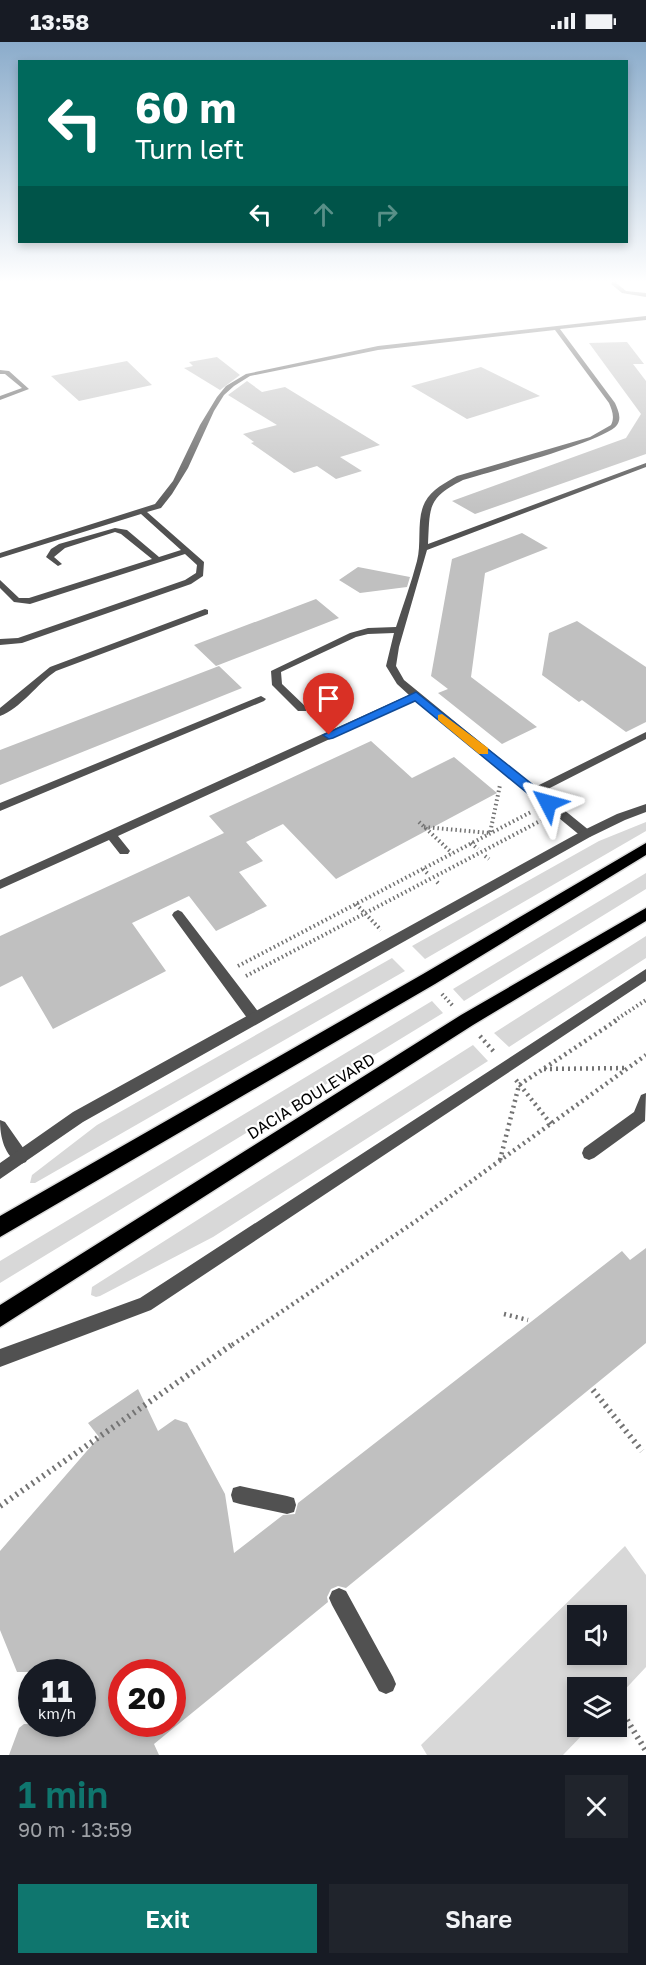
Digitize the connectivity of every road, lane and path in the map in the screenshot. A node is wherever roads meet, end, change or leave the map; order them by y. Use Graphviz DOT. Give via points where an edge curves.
graph roads {
  1 [pos="321,360"];
  2 [pos="580,360"];
  3 [pos="0,372"];
  4 [pos="0,398"];
  5 [pos="646,465"];
  6 [pos="143,512"];
  7 [pos="425,548"];
  8 [pos="186,550"];
  9 [pos="0,556"];
  10 [pos="158,560"];
  11 [pos="58,564"];
  12 [pos="0,583"];
  13 [pos="205,612"];
  14 [pos="399,630"];
  15 [pos="0,642"];
  16 [pos="416,696"];
  17 [pos="261,699"];
  18 [pos="302,709"];
  19 [pos="0,713"];
  20 [pos="646,735"];
  21 [pos="500,783"];
  22 [pos="534,792"];
  23 [pos="548,803"];
  24 [pos="0,807"];
  25 [pos="646,808"];
  26 [pos="558,812"];
  27 [pos="418,822"];
  28 [pos="424,827"];
  29 [pos="490,833"];
  30 [pos="586,834"];
  31 [pos="111,835"];
  32 [pos="471,843"];
  33 [pos="646,848"];
  34 [pos="478,849"];
  35 [pos="123,851"];
  36 [pos="452,853"];
  37 [pos="423,869"];
  38 [pos="429,875"];
  39 [pos="0,885"];
  40 [pos="646,914"];
  41 [pos="178,915"];
  42 [pos="646,974"];
  43 [pos="226,980"];
  44 [pos="646,1000"];
  45 [pos="255,1018"];
  46 [pos="646,1055"];
  47 [pos="627,1068"];
  48 [pos="544,1069"];
  49 [pos="646,1098"];
  50 [pos="0,1127"];
  51 [pos="589,1153"];
  52 [pos="21,1157"];
  53 [pos="500,1161"];
  54 [pos="0,1172"];
  55 [pos="0,1227"];
  56 [pos="504,1314"];
  57 [pos="0,1317"];
  58 [pos="528,1320"];
  59 [pos="0,1358"];
  60 [pos="593,1389"];
  61 [pos="642,1451"];
  62 [pos="240,1495"];
  63 [pos="286,1505"];
  64 [pos="0,1506"];
  65 [pos="339,1598"];
  66 [pos="386,1684"];
  67 [pos="627,1720"];
  68 [pos="646,1751"];
  1 -- 6 [label="street" via="248,375 236,382 219,398 167,497"];
  2 -- 7 [label="street" via="612,403 617,421 592,438 442,486 428,504"];
  3 -- 4 [label="street" via="7,372 26,389"];
  5 -- 7 [label="street"];
  6 -- 8 [label="street"];
  6 -- 9 [label="street"];
  7 -- 14 [label="street"];
  8 -- 10 [label="street"];
  8 -- 15 [label="street" via="201,564 202,570 195,578 19,641"];
  10 -- 11 [label="street" via="124,532 115,530 57,549 50,557"];
  10 -- 12 [label="street" via="30,601 17,600"];
  13 -- 19 [label="street" via="52,669"];
  14 -- 16 [label="street" via="391,666 400,682"];
  14 -- 18 [label="street" via="353,635 276,671 277,685"];
  16 -- 22 [label="street"];
  16 -- 31 [label="street"];
  17 -- 24 [label="street"];
  20 -- 22 [label="street"];
  21 -- 29 [label="path"];
  22 -- 23 [label="street"];
  23 -- 26 [label="street"];
  23 -- 29 [label="path"];
  25 -- 30 [label="street"];
  26 -- 30 [label="street"];
  26 -- 43 [label="path"];
  27 -- 28 [label="path"];
  28 -- 29 [label="path"];
  28 -- 36 [label="path"];
  29 -- 32 [label="path"];
  30 -- 45 [label="street"];
  31 -- 35 [label="street"];
  31 -- 39 [label="street"];
  32 -- 34 [label="path"];
  32 -- 36 [label="path"];
  33 -- 55 [label="main road" via="419,985"];
  36 -- 37 [label="path"];
  37 -- 38 [label="path"];
  37 -- 43 [label="path"];
  40 -- 57 [label="main road, DACIA BOULEVARD" via="467,1020"];
  41 -- 43 [label="street"];
  42 -- 59 [label="street" via="145,1304"];
  43 -- 45 [label="street"];
  44 -- 48 [label="path"];
  45 -- 52 [label="street" via="78,1117"];
  46 -- 47 [label="path"];
  47 -- 48 [label="path"];
  47 -- 53 [label="path"];
  48 -- 53 [label="path" via="519,1084"];
  49 -- 51 [label="street" via="640,1116"];
  50 -- 52 [label="street"];
  52 -- 54 [label="street"];
  53 -- 64 [label="path"];
  56 -- 58 [label="path"];
  60 -- 61 [label="path"];
  62 -- 63 [label="street"];
  65 -- 66 [label="street"];
  67 -- 68 [label="path"];
}
